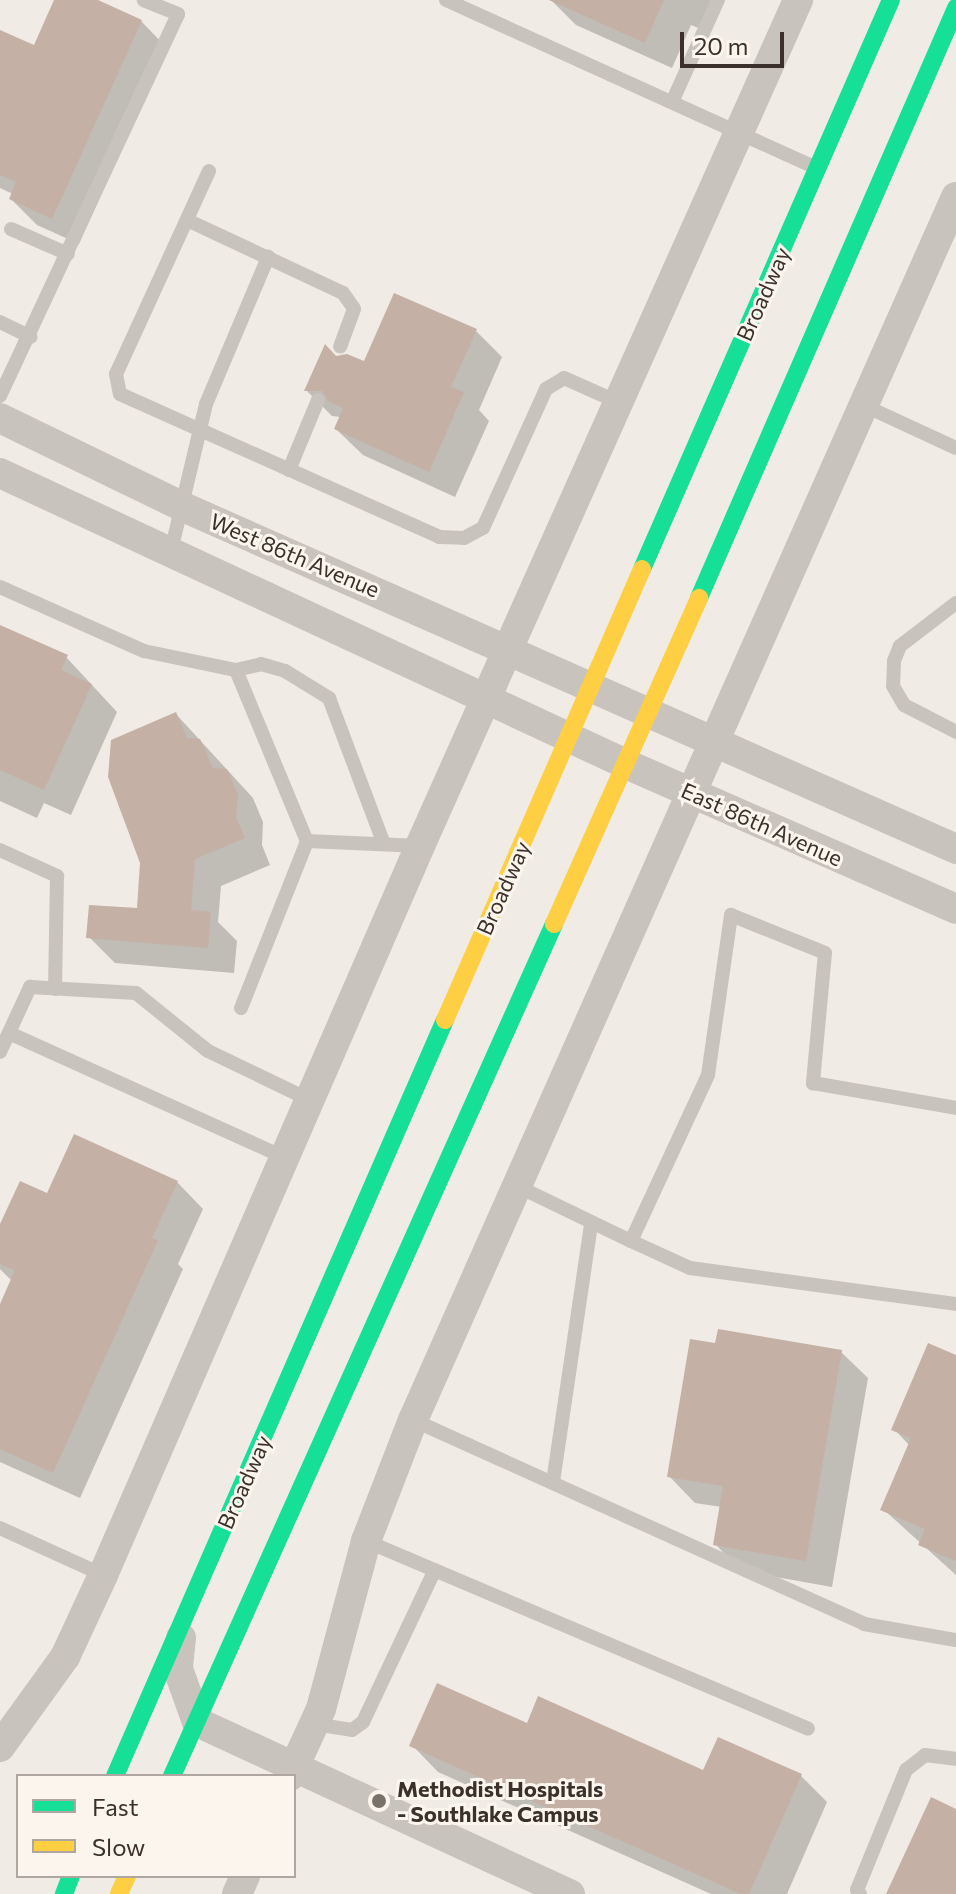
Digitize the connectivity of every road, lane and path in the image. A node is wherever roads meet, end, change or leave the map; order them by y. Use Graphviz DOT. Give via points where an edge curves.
graph roads {
  1 [pos="144,0"];
  2 [pos="446,0"];
  3 [pos="718,0"];
  4 [pos="798,0"];
  5 [pos="891,0"];
  6 [pos="956,8"];
  7 [pos="673,100"];
  8 [pos="741,135"];
  9 [pos="818,169"];
  10 [pos="209,171"];
  11 [pos="956,197"];
  12 [pos="187,220"];
  13 [pos="11,229"];
  14 [pos="68,254"];
  15 [pos="268,257"];
  16 [pos="0,322"];
  17 [pos="31,337"];
  18 [pos="340,347"];
  19 [pos="0,396"];
  20 [pos="318,400"];
  21 [pos="618,402"];
  22 [pos="863,405"];
  23 [pos="0,418"];
  24 [pos="197,430"];
  25 [pos="956,448"];
  26 [pos="289,470"];
  27 [pos="0,473"];
  28 [pos="181,506"];
  29 [pos="171,551"];
  30 [pos="0,587"];
  31 [pos="956,603"];
  32 [pos="511,648"];
  33 [pos="236,670"];
  34 [pos="592,685"];
  35 [pos="487,699"];
  36 [pos="649,713"];
  37 [pos="952,726"];
  38 [pos="569,737"];
  39 [pos="714,741"];
  40 [pos="626,764"];
  41 [pos="690,792"];
  42 [pos="307,841"];
  43 [pos="384,844"];
  44 [pos="420,846"];
  45 [pos="956,849"];
  46 [pos="0,850"];
  47 [pos="956,909"];
  48 [pos="55,989"];
  49 [pos="241,1008"];
  50 [pos="9,1033"];
  51 [pos="0,1052"];
  52 [pos="312,1101"];
  53 [pos="956,1108"];
  54 [pos="288,1159"];
  55 [pos="517,1186"];
  56 [pos="591,1224"];
  57 [pos="631,1241"];
  58 [pos="956,1304"];
  59 [pos="413,1420"];
  60 [pos="553,1482"];
  61 [pos="0,1528"];
  62 [pos="366,1541"];
  63 [pos="435,1570"];
  64 [pos="103,1575"];
  65 [pos="182,1621"];
  66 [pos="956,1640"];
  67 [pos="197,1722"];
  68 [pos="314,1724"];
  69 [pos="808,1729"];
  70 [pos="0,1747"];
  71 [pos="956,1759"];
  72 [pos="291,1773"];
  73 [pos="116,1774"];
  74 [pos="173,1774"];
  75 [pos="296,1775"];
  76 [pos="570,1894"];
  77 [pos="860,1894"];
  1 -- 14 [label="lane" via="178,14"];
  2 -- 7 [label="lane"];
  3 -- 7 [label="lane"];
  4 -- 8 [label="street"];
  5 -- 9 [label="main road, Broadway"];
  6 -- 36 [label="main road"];
  7 -- 8 [label="lane"];
  8 -- 9 [label="lane"];
  8 -- 21 [label="street"];
  9 -- 34 [label="main road, Broadway"];
  10 -- 12 [label="lane"];
  11 -- 22 [label="street"];
  12 -- 15 [label="lane"];
  12 -- 24 [label="lane" via="116,374 120,394"];
  13 -- 14 [label="lane"];
  14 -- 17 [label="lane"];
  15 -- 18 [label="lane" via="343,293 354,309"];
  15 -- 24 [label="lane"];
  16 -- 17 [label="lane"];
  17 -- 19 [label="lane"];
  20 -- 26 [label="lane"];
  21 -- 26 [label="lane" via="564,378 546,389 483,528 464,538 439,537"];
  21 -- 32 [label="street"];
  22 -- 25 [label="lane"];
  22 -- 39 [label="street"];
  23 -- 28 [label="street, West 86th Avenue"];
  24 -- 26 [label="lane"];
  24 -- 28 [label="lane"];
  27 -- 29 [label="street, West 86th Avenue"];
  28 -- 29 [label="lane"];
  28 -- 32 [label="street, West 86th Avenue"];
  29 -- 35 [label="street, West 86th Avenue"];
  30 -- 33 [label="lane" via="144,651"];
  31 -- 37 [label="lane" via="900,646 893,686 904,705"];
  32 -- 34 [label="street, West 86th Avenue"];
  32 -- 35 [label="street"];
  33 -- 42 [label="lane"];
  33 -- 43 [label="lane" via="261,664 285,671 329,698"];
  34 -- 36 [label="street"];
  34 -- 38 [label="main road, Broadway"];
  35 -- 38 [label="street, West 86th Avenue"];
  35 -- 44 [label="street"];
  36 -- 39 [label="street"];
  36 -- 40 [label="main road"];
  38 -- 40 [label="street, East 86th Avenue"];
  38 -- 65 [label="main road, Broadway"];
  39 -- 41 [label="street"];
  39 -- 45 [label="street"];
  40 -- 41 [label="street, East 86th Avenue"];
  40 -- 67 [label="main road"];
  41 -- 47 [label="street, East 86th Avenue"];
  41 -- 55 [label="street"];
  42 -- 43 [label="lane"];
  42 -- 49 [label="lane"];
  43 -- 44 [label="lane"];
  44 -- 52 [label="street"];
  46 -- 48 [label="lane" via="57,876"];
  48 -- 50 [label="lane" via="30,987"];
  48 -- 52 [label="lane" via="136,993 208,1051"];
  50 -- 51 [label="lane"];
  50 -- 54 [label="lane"];
  52 -- 54 [label="street"];
  53 -- 57 [label="lane" via="813,1083 825,953 731,915 708,1075"];
  54 -- 64 [label="street"];
  55 -- 56 [label="lane"];
  55 -- 59 [label="street"];
  56 -- 57 [label="lane"];
  56 -- 60 [label="lane"];
  57 -- 58 [label="lane" via="690,1268"];
  59 -- 60 [label="lane"];
  59 -- 62 [label="street"];
  60 -- 66 [label="lane" via="864,1624"];
  61 -- 64 [label="lane"];
  62 -- 63 [label="lane"];
  62 -- 68 [label="street"];
  63 -- 68 [label="lane" via="363,1722 352,1730"];
  63 -- 69 [label="lane"];
  64 -- 70 [label="street" via="65,1657"];
  65 -- 67 [label="street" via="178,1669"];
  65 -- 73 [label="main road, Broadway"];
  67 -- 72 [label="street"];
  67 -- 74 [label="main road"];
  68 -- 72 [label="street"];
  71 -- 77 [label="lane" via="925,1755 906,1770 857,1890"];
  75 -- 76 [label="street"];
}
